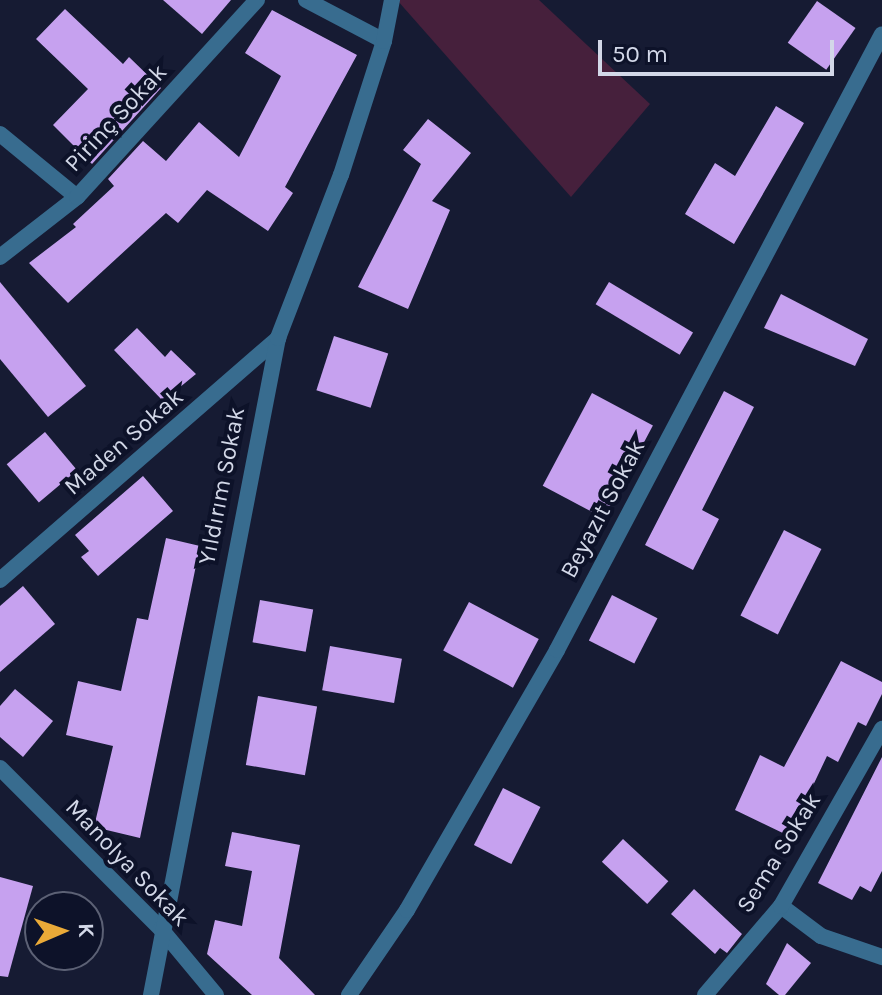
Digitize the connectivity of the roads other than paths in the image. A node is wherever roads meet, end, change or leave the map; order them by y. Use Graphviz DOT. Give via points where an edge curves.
graph roads {
  1 [pos="257,0"];
  2 [pos="306,0"];
  3 [pos="392,0"];
  4 [pos="882,34"];
  5 [pos="384,41"];
  6 [pos="0,134"];
  7 [pos="77,197"];
  8 [pos="0,257"];
  9 [pos="278,338"];
  10 [pos="0,580"];
  11 [pos="882,729"];
  12 [pos="0,768"];
  13 [pos="781,906"];
  14 [pos="161,929"];
  15 [pos="882,957"];
  16 [pos="151,995"];
  17 [pos="216,995"];
  18 [pos="349,995"];
  19 [pos="705,995"];
  1 -- 7 [label="street, Pirinç Sokak"];
  2 -- 5 [label="street"];
  3 -- 5 [label="street, Yıldırım Sokak"];
  4 -- 18 [label="street, Beyazıt Sokak" via="557,650 407,910"];
  5 -- 9 [label="street, Yıldırım Sokak" via="341,175"];
  6 -- 7 [label="street"];
  7 -- 8 [label="street, Pirinç Sokak"];
  9 -- 10 [label="street, Maden Sokak"];
  9 -- 14 [label="street, Yıldırım Sokak"];
  11 -- 13 [label="street, Sema Sokak"];
  12 -- 14 [label="street, Manolya Sokak"];
  13 -- 15 [label="street" via="821,936"];
  13 -- 19 [label="street, Sema Sokak"];
  14 -- 16 [label="street, Yıldırım Sokak"];
  14 -- 17 [label="street, Manolya Sokak"];
}
